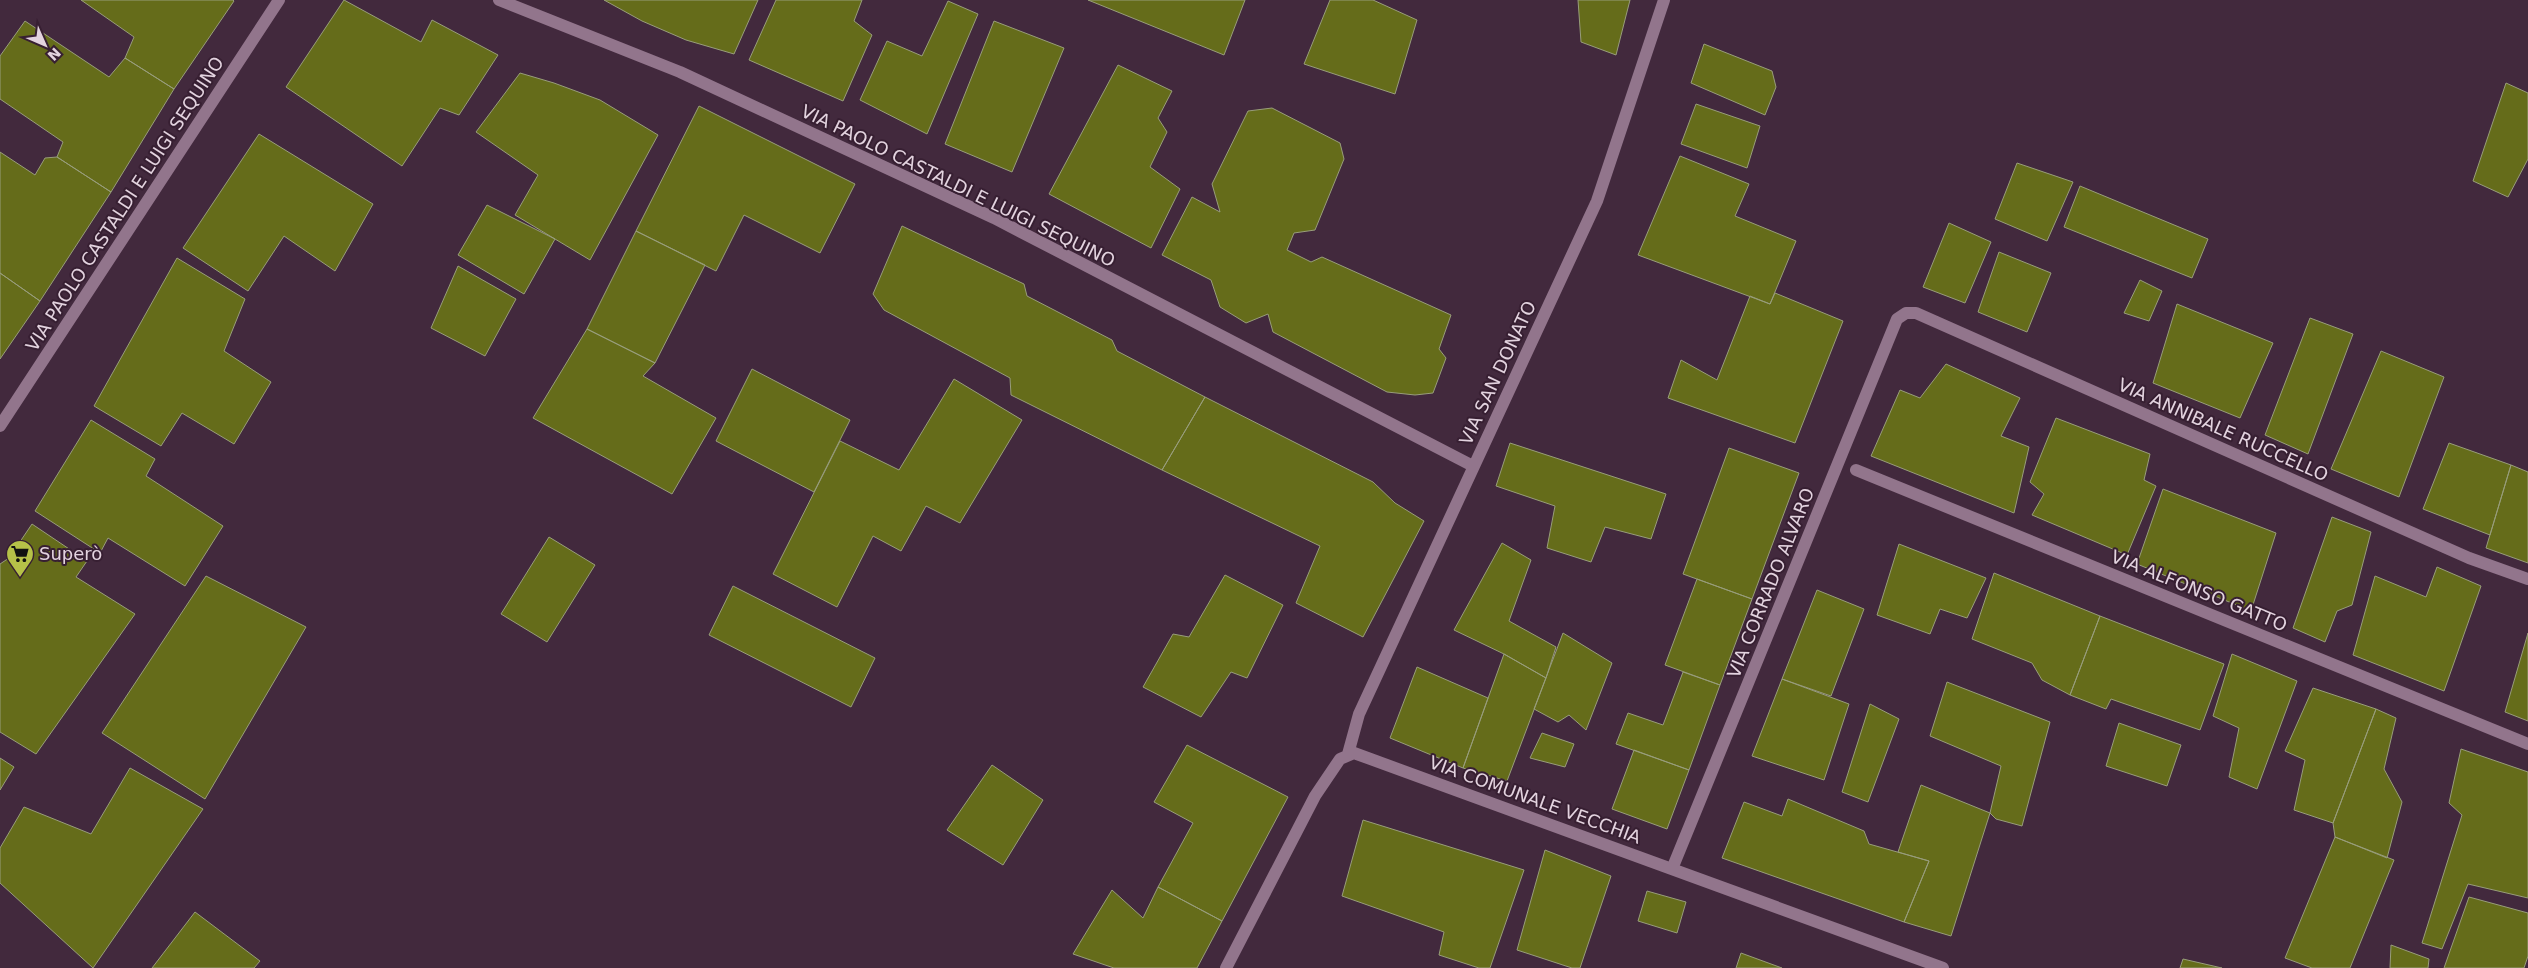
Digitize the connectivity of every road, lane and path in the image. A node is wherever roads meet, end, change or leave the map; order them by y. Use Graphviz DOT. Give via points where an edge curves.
graph roads {
  1 [pos="278,0"];
  2 [pos="498,0"];
  3 [pos="1664,0"];
  4 [pos="1906,313"];
  5 [pos="0,426"];
  6 [pos="1473,466"];
  7 [pos="1856,470"];
  8 [pos="2528,579"];
  9 [pos="2528,744"];
  10 [pos="1348,754"];
  11 [pos="1672,869"];
  12 [pos="1226,968"];
  13 [pos="1943,968"];
  1 -- 5 [label="street, VIA PAOLO CASTALDI E LUIGI SEQUINO"];
  2 -- 6 [label="street, VIA PAOLO CASTALDI E LUIGI SEQUINO" via="680,72 994,218"];
  3 -- 6 [label="street, VIA SAN DONATO" via="1597,201"];
  4 -- 8 [label="street, VIA ANNIBALE RUCCELLO" via="1916,313 2469,558"];
  4 -- 11 [label="street, VIA CORRADO ALVARO" via="1897,319"];
  6 -- 10 [label="street, VIA SAN DONATO" via="1359,714"];
  7 -- 9 [label="street, VIA ALFONSO GATTO"];
  10 -- 11 [label="street, VIA COMUNALE VECCHIA" via="1361,755"];
  10 -- 12 [label="street" via="1340,759 1315,796"];
  11 -- 13 [label="street, VIA COMUNALE VECCHIA"];
}
